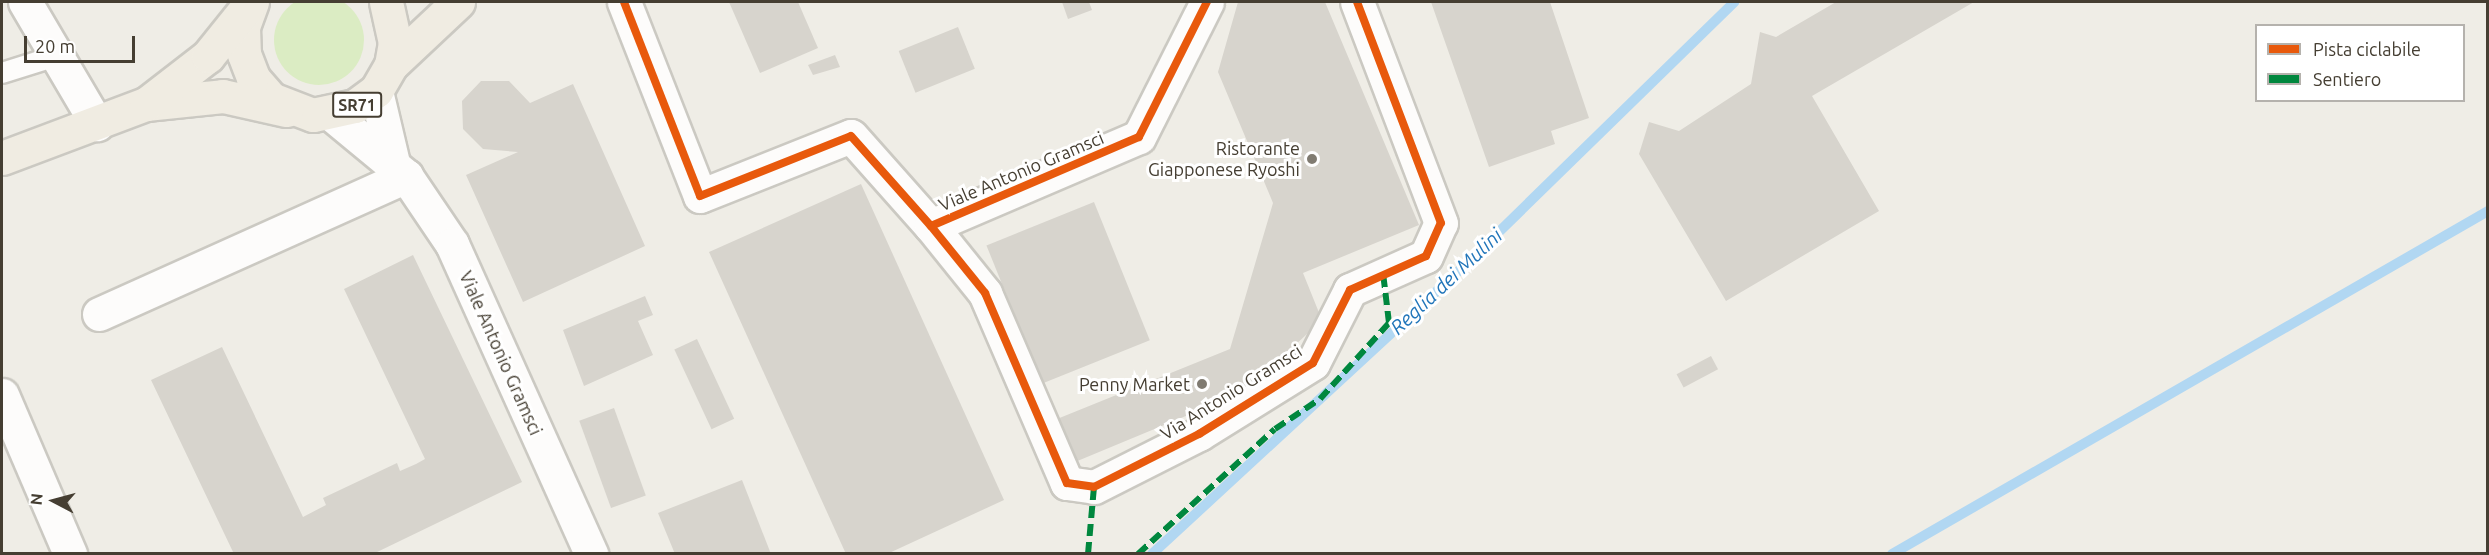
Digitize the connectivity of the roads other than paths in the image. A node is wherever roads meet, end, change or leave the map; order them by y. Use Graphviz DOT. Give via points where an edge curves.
graph roads {
  1 [pos="25,2"];
  2 [pos="252,2"];
  3 [pos="386,2"];
  4 [pos="458,2"];
  5 [pos="624,2"];
  6 [pos="1206,2"];
  7 [pos="1357,2"];
  8 [pos="56,56"];
  9 [pos="2,73"];
  10 [pos="383,78"];
  11 [pos="146,104"];
  12 [pos="294,111"];
  13 [pos="332,114"];
  14 [pos="97,124"];
  15 [pos="2,158"];
  16 [pos="400,169"];
  17 [pos="931,226"];
  18 [pos="99,314"];
  19 [pos="2,395"];
  20 [pos="70,554"];
  21 [pos="591,554"];
  1 -- 8 [label="street"];
  2 -- 11 [label="main road, SR71" via="208,56"];
  2 -- 12 [label="main road, SR71" via="243,27 244,54 259,85"];
  3 -- 10 [label="main road, Viale Antonio Gramsci" via="394,21"];
  4 -- 10 [label="main road, SR71"];
  5 -- 17 [label="street, Viale Antonio Gramsci" via="700,196 851,136"];
  6 -- 17 [label="street, Viale Antonio Gramsci" via="1139,137"];
  7 -- 17 [label="street, Via Antonio Gramsci" via="1441,223 1426,256 1350,290 1313,363 1199,434 1094,487 1067,483 985,293"];
  8 -- 9 [label="lane"];
  8 -- 14 [label="street"];
  10 -- 13 [label="main road, SR71"];
  10 -- 16 [label="street, Viale Antonio Gramsci"];
  11 -- 12 [label="main road, SR71" via="222,96"];
  11 -- 14 [label="main road, SR71"];
  12 -- 13 [label="main road, SR71"];
  13 -- 16 [label="street, Viale Antonio Gramsci"];
  14 -- 15 [label="main road, SR71"];
  16 -- 18 [label="street"];
  16 -- 21 [label="street, Viale Antonio Gramsci" via="452,244"];
  19 -- 20 [label="street"];
}
